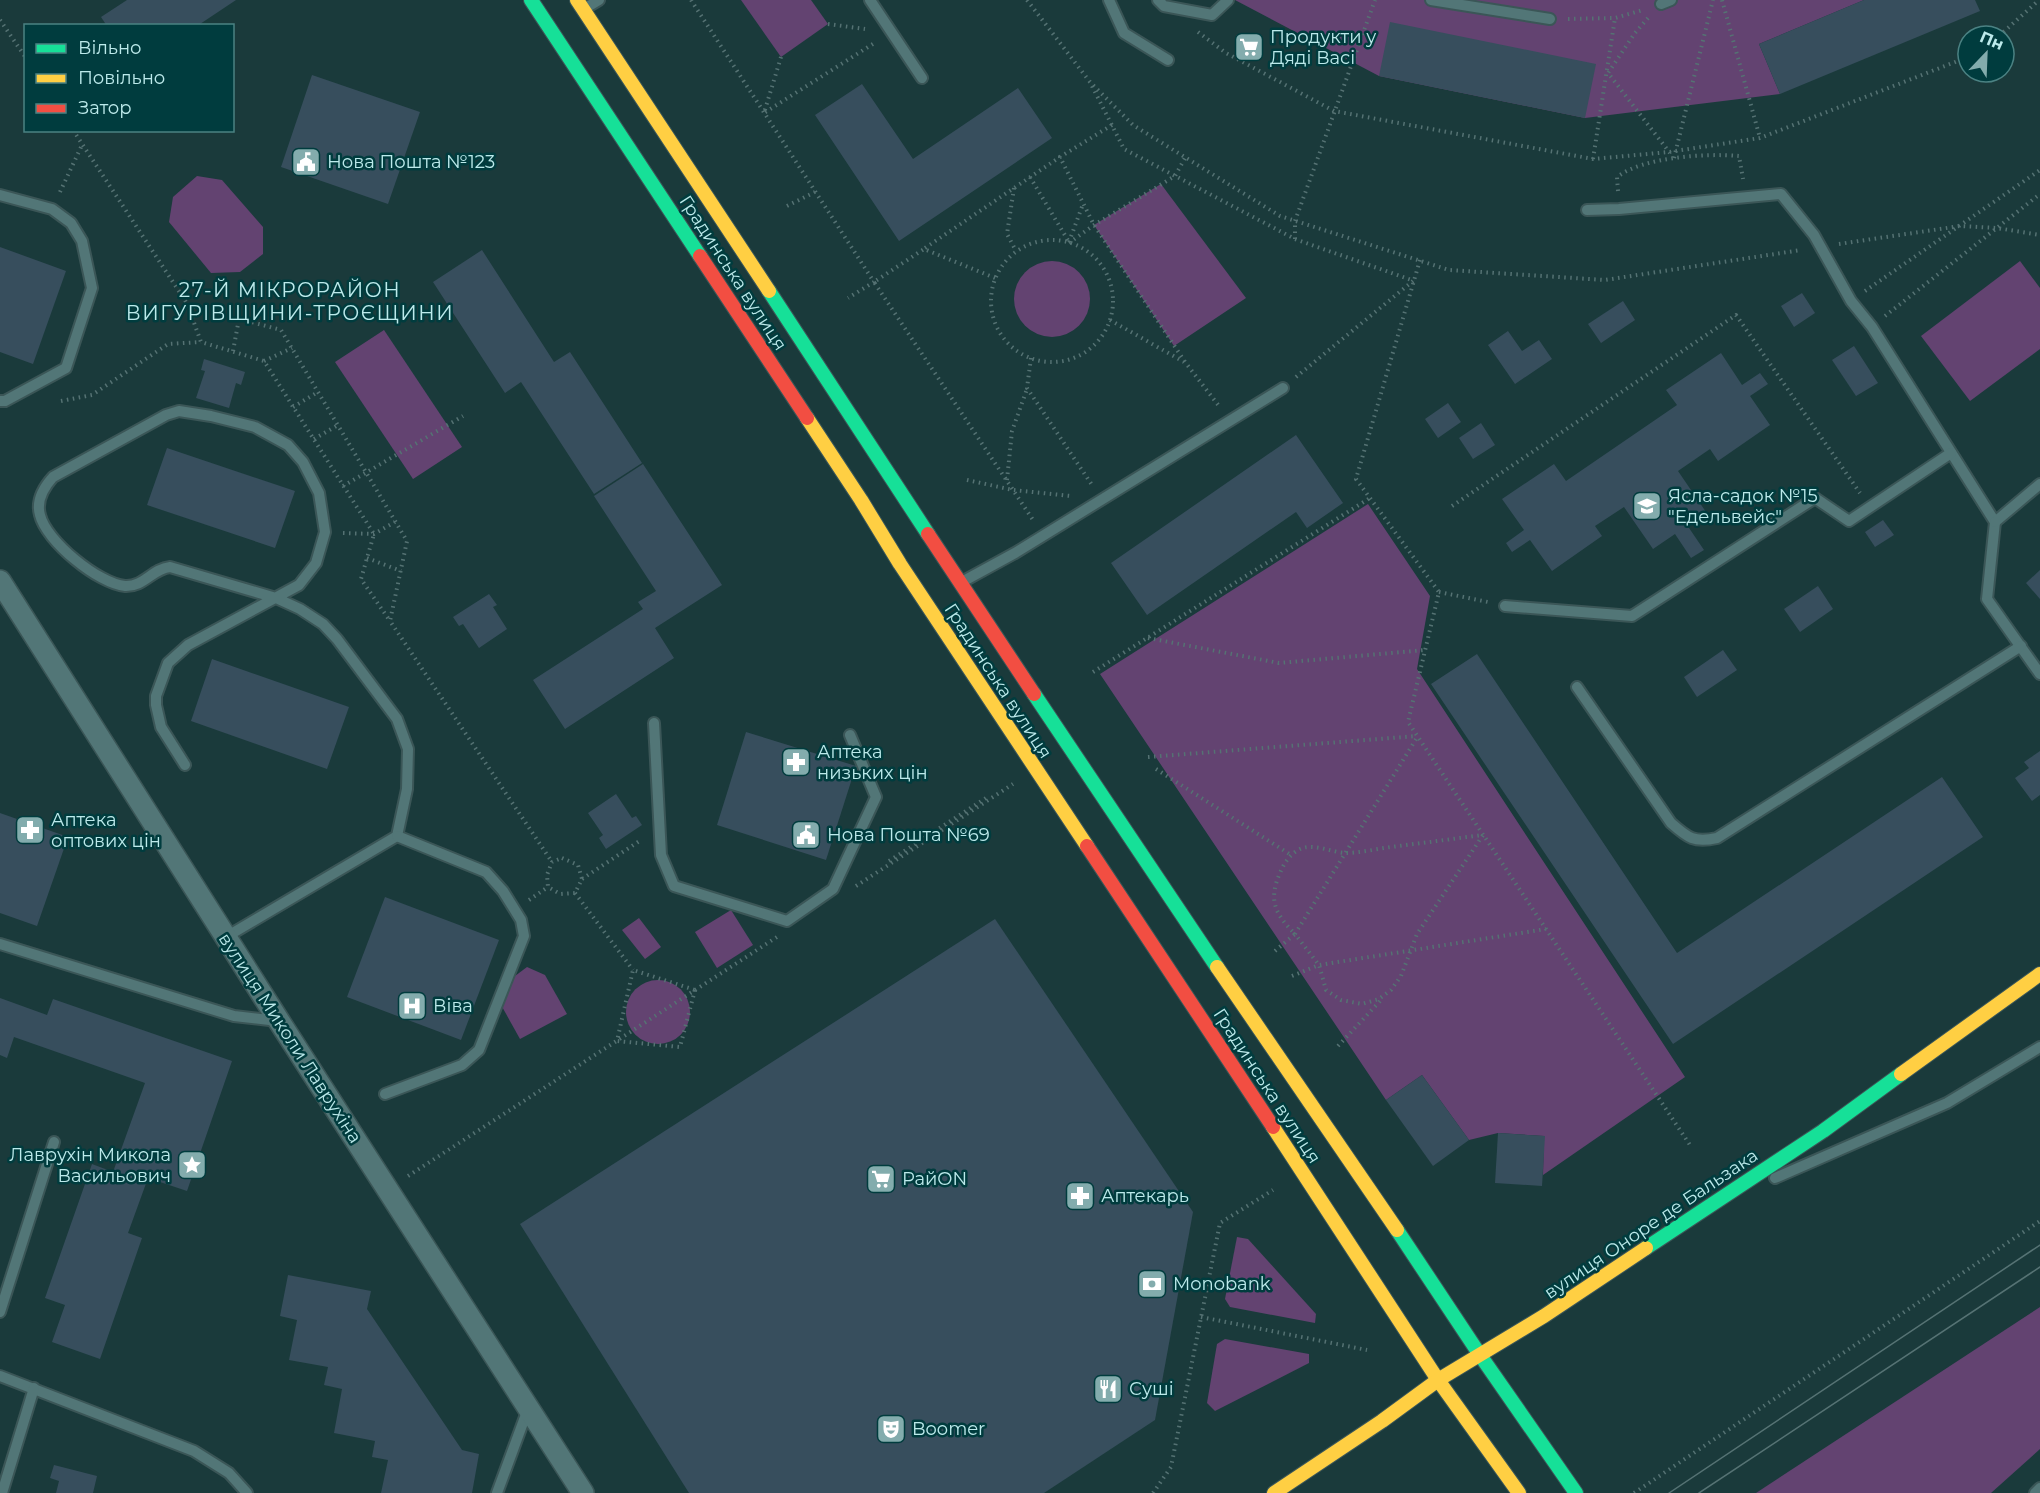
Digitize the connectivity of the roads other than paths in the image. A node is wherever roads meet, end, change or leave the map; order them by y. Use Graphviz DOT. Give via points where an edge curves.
graph roads {
  1 [pos="531,0"];
  2 [pos="599,0"];
  3 [pos="870,0"];
  4 [pos="1109,0"];
  5 [pos="1228,0"];
  6 [pos="1431,0"];
  7 [pos="1161,3"];
  8 [pos="580,5"];
  9 [pos="1550,19"];
  10 [pos="1168,60"];
  11 [pos="922,78"];
  12 [pos="0,195"];
  13 [pos="1587,210"];
  14 [pos="1283,388"];
  15 [pos="0,401"];
  16 [pos="1951,453"];
  17 [pos="2040,484"];
  18 [pos="1995,522"];
  19 [pos="0,581"];
  20 [pos="960,584"];
  21 [pos="276,598"];
  22 [pos="1505,606"];
  23 [pos="2021,646"];
  24 [pos="2040,674"];
  25 [pos="1577,687"];
  26 [pos="654,723"];
  27 [pos="850,735"];
  28 [pos="185,765"];
  29 [pos="397,836"];
  30 [pos="226,936"];
  31 [pos="0,944"];
  32 [pos="2040,974"];
  33 [pos="279,1021"];
  34 [pos="2040,1047"];
  35 [pos="385,1094"];
  36 [pos="54,1142"];
  37 [pos="1709,1207"];
  38 [pos="0,1312"];
  39 [pos="1480,1355"];
  40 [pos="0,1376"];
  41 [pos="1438,1380"];
  42 [pos="34,1388"];
  43 [pos="528,1408"];
  44 [pos="2040,1488"];
  45 [pos="2,1493"];
  46 [pos="247,1493"];
  47 [pos="497,1493"];
  48 [pos="583,1493"];
  49 [pos="1274,1493"];
  50 [pos="1519,1493"];
  51 [pos="1576,1493"];
  52 [pos="2035,1493"];
  1 -- 41 [label="street, Градинська вулиця"];
  2 -- 8 [label="lane"];
  3 -- 11 [label="lane"];
  4 -- 10 [label="lane" via="1124,33"];
  5 -- 7 [label="lane" via="1212,15"];
  6 -- 9 [label="lane"];
  8 -- 20 [label="street, Градинська вулиця"];
  12 -- 15 [label="lane" via="52,209 71,223 82,241 92,288 66,368"];
  13 -- 16 [label="lane" via="1781,194 1814,235 1851,301 1872,327"];
  14 -- 20 [label="lane"];
  16 -- 18 [label="lane"];
  16 -- 22 [label="lane" via="1849,521 1815,498 1632,616"];
  17 -- 18 [label="lane"];
  18 -- 23 [label="lane" via="1987,599"];
  19 -- 30 [label="street, вулиця Миколи Лаврухіна"];
  20 -- 39 [label="street, Градинська вулиця"];
  21 -- 21 [label="lane" via="299,585 310,572 325,532 319,493 303,462 288,445 255,427 179,411 60,472 43,490 40,515 49,534 87,568 112,582 123,586 139,584 158,569 170,567"];
  21 -- 28 [label="lane" via="188,645 168,663 156,705 161,727"];
  21 -- 29 [label="lane" via="323,624 397,719 408,749 407,789"];
  23 -- 24 [label="lane"];
  23 -- 25 [label="lane" via="1717,838 1699,842 1671,823"];
  26 -- 27 [label="lane" via="661,855 674,886 787,921 833,889 876,797"];
  29 -- 30 [label="lane"];
  29 -- 35 [label="lane" via="486,872 518,915 524,936 479,1050 462,1065"];
  30 -- 33 [label="street, вулиця Миколи Лаврухіна"];
  31 -- 33 [label="lane" via="234,1016"];
  32 -- 37 [label="street, вулиця Оноре де Бальзака" via="1823,1131"];
  33 -- 43 [label="street, вулиця Миколи Лаврухіна"];
  34 -- 37 [label="lane" via="1947,1103"];
  36 -- 38 [label="lane"];
  37 -- 39 [label="street, вулиця Оноре де Бальзака"];
  39 -- 41 [label="street, вулиця Оноре де Бальзака"];
  39 -- 51 [label="street, Градинська вулиця"];
  40 -- 42 [label="lane"];
  41 -- 49 [label="street, вулиця Оноре де Бальзака"];
  41 -- 50 [label="street, Градинська вулиця"];
  42 -- 45 [label="lane"];
  42 -- 46 [label="lane" via="194,1451 229,1473"];
  43 -- 47 [label="lane"];
  43 -- 48 [label="street, вулиця Миколи Лаврухіна"];
  44 -- 52 [label="lane"];
}
